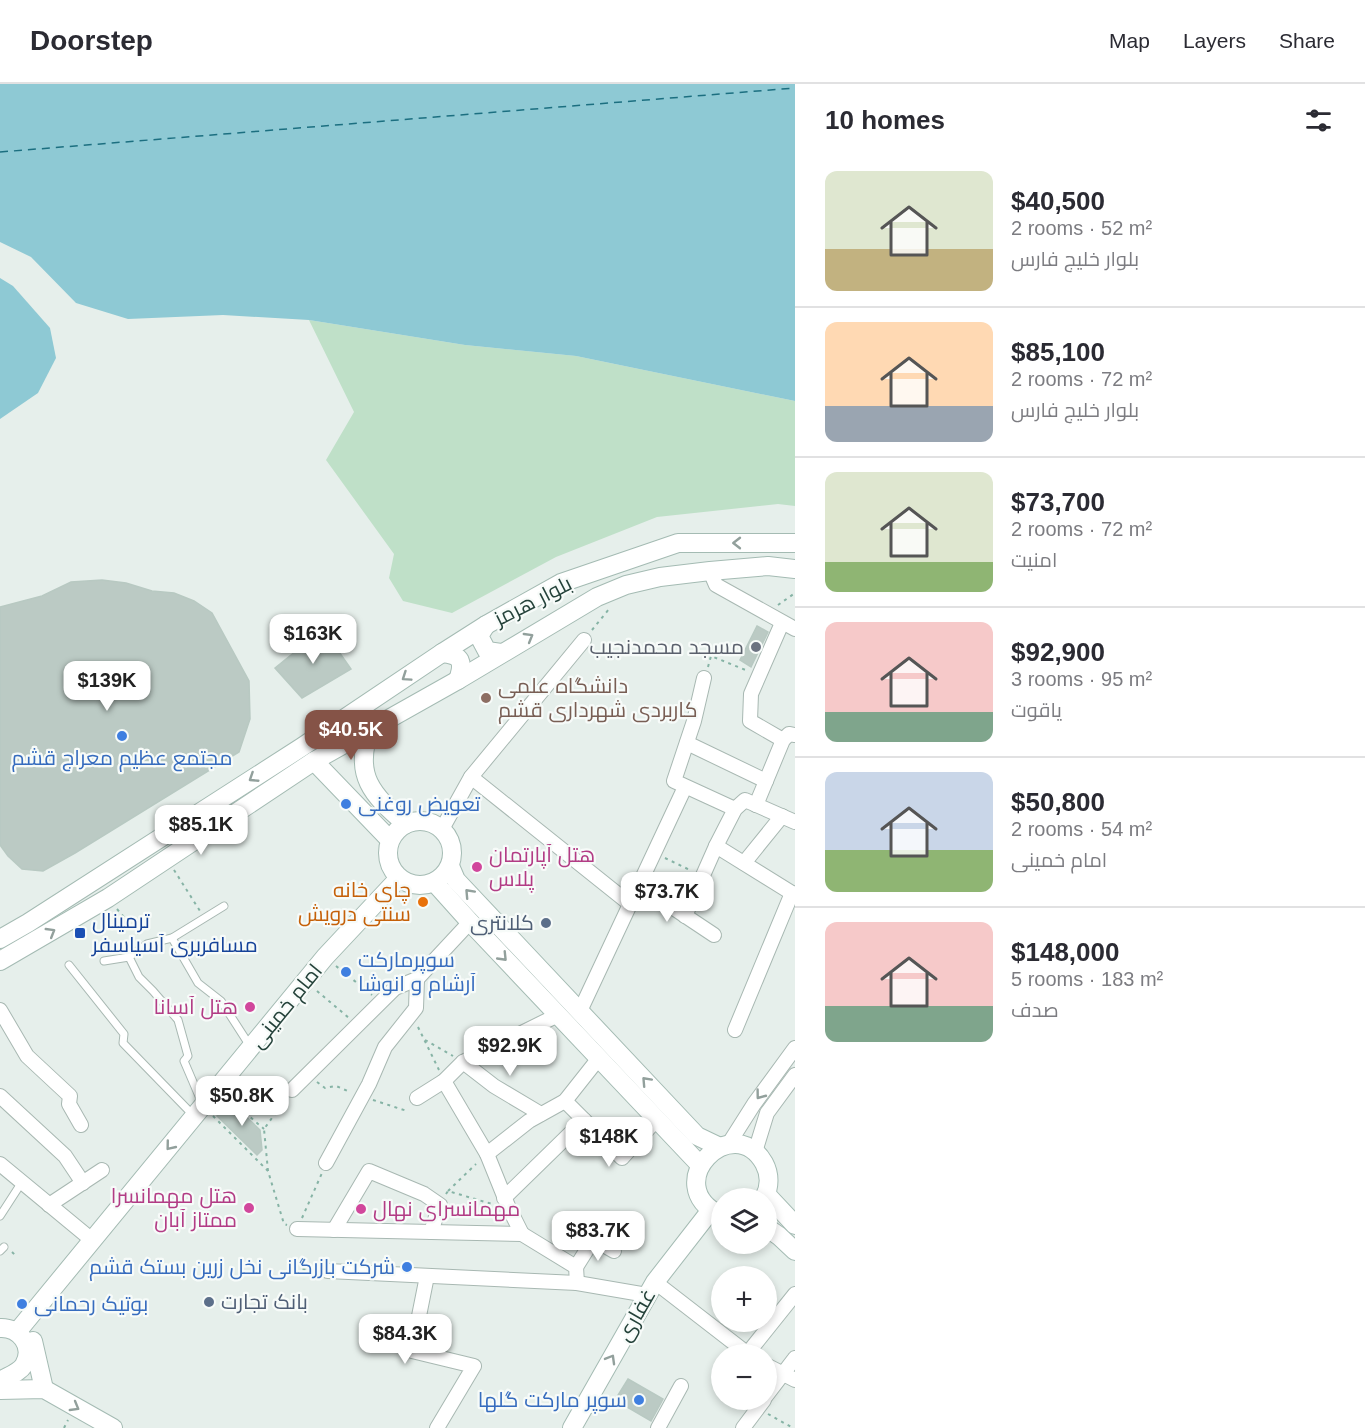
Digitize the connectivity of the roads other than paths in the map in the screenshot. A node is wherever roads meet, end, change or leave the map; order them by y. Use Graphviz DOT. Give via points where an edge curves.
graph roads {
  1 [pos="795,543"];
  2 [pos="795,569"];
  3 [pos="710,571"];
  4 [pos="782,623"];
  5 [pos="486,624"];
  6 [pos="795,629"];
  7 [pos="584,639"];
  8 [pos="442,653"];
  9 [pos="501,653"];
  10 [pos="704,678"];
  11 [pos="458,680"];
  12 [pos="370,729"];
  13 [pos="789,738"];
  14 [pos="687,742"];
  15 [pos="314,761"];
  16 [pos="471,777"];
  17 [pos="766,780"];
  18 [pos="686,787"];
  19 [pos="756,805"];
  20 [pos="735,809"];
  21 [pos="789,819"];
  22 [pos="406,824"];
  23 [pos="442,829"];
  24 [pos="390,840"];
  25 [pos="716,846"];
  26 [pos="744,863"];
  27 [pos="450,866"];
  28 [pos="399,878"];
  29 [pos="435,883"];
  30 [pos="639,885"];
  31 [pos="793,894"];
  32 [pos="630,904"];
  33 [pos="224,906"];
  34 [pos="685,916"];
  35 [pos="470,922"];
  36 [pos="714,935"];
  37 [pos="172,938"];
  38 [pos="0,939"];
  39 [pos="129,957"];
  40 [pos="0,961"];
  41 [pos="104,961"];
  42 [pos="69,965"];
  43 [pos="417,979"];
  44 [pos="0,1010"];
  45 [pos="580,1011"];
  46 [pos="558,1015"];
  47 [pos="735,1030"];
  48 [pos="795,1048"];
  49 [pos="251,1049"];
  50 [pos="599,1058"];
  51 [pos="463,1062"];
  52 [pos="795,1075"];
  53 [pos="444,1081"];
  54 [pos="292,1090"];
  55 [pos="417,1098"];
  56 [pos="565,1101"];
  57 [pos="3,1105"];
  58 [pos="198,1111"];
  59 [pos="542,1114"];
  60 [pos="657,1119"];
  61 [pos="584,1120"];
  62 [pos="81,1125"];
  63 [pos="724,1146"];
  64 [pos="755,1152"];
  65 [pos="487,1154"];
  66 [pos="326,1163"];
  67 [pos="0,1164"];
  68 [pos="700,1165"];
  69 [pos="102,1170"];
  70 [pos="22,1182"];
  71 [pos="83,1183"];
  72 [pos="767,1188"];
  73 [pos="506,1203"];
  74 [pos="49,1205"];
  75 [pos="711,1208"];
  76 [pos="777,1208"];
  77 [pos="0,1216"];
  78 [pos="711,1219"];
  79 [pos="565,1223"];
  80 [pos="795,1225"];
  81 [pos="297,1229"];
  82 [pos="334,1230"];
  83 [pos="431,1232"];
  84 [pos="522,1234"];
  85 [pos="777,1235"];
  86 [pos="92,1240"];
  87 [pos="593,1240"];
  88 [pos="614,1251"];
  89 [pos="795,1251"];
  90 [pos="576,1268"];
  91 [pos="328,1271"];
  92 [pos="427,1276"];
  93 [pos="578,1283"];
  94 [pos="651,1288"];
  95 [pos="795,1293"];
  96 [pos="15,1326"];
  97 [pos="732,1344"];
  98 [pos="755,1344"];
  99 [pos="795,1358"];
  100 [pos="789,1377"];
  101 [pos="1,1384"];
  102 [pos="681,1386"];
  103 [pos="777,1388"];
  104 [pos="44,1389"];
  105 [pos="756,1410"];
  106 [pos="104,1426"];
  107 [pos="437,1428"];
  108 [pos="572,1428"];
  109 [pos="658,1428"];
  110 [pos="743,1428"];
  1 -- 5 [label="main road, بلوار هرمز, one-way" via="678,543 561,583"];
  2 -- 3 [label="main road, بلوار هرمز" via="768,566"];
  3 -- 4 [label="street" via="716,585"];
  9 -- 3 [label="main road, بلوار هرمز, one-way" via="597,597 626,585"];
  4 -- 6 [label="street"];
  4 -- 13 [label="street" via="751,694 750,721"];
  5 -- 8 [label="main road, بلوار هرمز"];
  5 -- 9 [label="main road" via="479,636 481,644 487,651"];
  7 -- 16 [label="street"];
  8 -- 11 [label="main road" via="460,659 463,668"];
  8 -- 38 [label="main road, بلوار هرمز, one-way"];
  9 -- 11 [label="main road, بلوار هرمز"];
  10 -- 14 [label="street"];
  11 -- 12 [label="main road, بلوار هرمز"];
  12 -- 15 [label="main road, بلوار هرمز"];
  12 -- 22 [label="main road" via="362,760 366,780"];
  13 -- 17 [label="street"];
  14 -- 17 [label="street"];
  14 -- 18 [label="street" via="674,781"];
  15 -- 24 [label="main road"];
  40 -- 15 [label="main road, بلوار هرمز, one-way" via="108,898"];
  16 -- 23 [label="street"];
  16 -- 32 [label="street"];
  17 -- 19 [label="street"];
  18 -- 20 [label="street"];
  18 -- 30 [label="street"];
  19 -- 20 [label="street" via="745,800"];
  19 -- 21 [label="street"];
  20 -- 25 [label="street"];
  21 -- 26 [label="street"];
  22 -- 23 [label="main road" via="425,821"];
  22 -- 24 [label="main road"];
  23 -- 27 [label="main road" via="453,850"];
  24 -- 28 [label="main road" via="387,856"];
  25 -- 26 [label="street"];
  25 -- 34 [label="street"];
  26 -- 31 [label="street"];
  27 -- 29 [label="main road"];
  45 -- 27 [label="main road, one-way" via="456,879"];
  28 -- 29 [label="main road" via="416,886"];
  28 -- 49 [label="main road, امام خمینی" via="325,957"];
  29 -- 35 [label="main road"];
  30 -- 32 [label="street"];
  30 -- 34 [label="street"];
  31 -- 47 [label="street"];
  32 -- 45 [label="street"];
  33 -- 37 [label="lane"];
  34 -- 36 [label="street"];
  35 -- 43 [label="street"];
  35 -- 46 [label="main road, one-way"];
  37 -- 39 [label="lane" via="147,944"];
  37 -- 49 [label="lane" via="198,982 221,1001"];
  39 -- 41 [label="lane"];
  39 -- 58 [label="lane" via="139,977 178,1020"];
  42 -- 58 [label="lane" via="124,1034 123,1043"];
  43 -- 54 [label="street" via="395,988"];
  43 -- 66 [label="street" via="416,1008 385,1047"];
  44 -- 62 [label="street" via="27,1056 70,1096 69,1104"];
  63 -- 45 [label="main road, one-way" via="697,1136"];
  46 -- 50 [label="main road"];
  46 -- 51 [label="street"];
  48 -- 63 [label="street, one-way"];
  49 -- 58 [label="main road, امام خمینی"];
  50 -- 56 [label="street"];
  50 -- 60 [label="main road"];
  51 -- 53 [label="street"];
  51 -- 59 [label="street" via="494,1086"];
  52 -- 64 [label="street" via="767,1113"];
  53 -- 55 [label="street"];
  53 -- 65 [label="street"];
  56 -- 59 [label="street"];
  56 -- 61 [label="street"];
  57 -- 71 [label="street" via="64,1156"];
  58 -- 86 [label="main road, امام خمینی, one-way"];
  59 -- 65 [label="street"];
  60 -- 61 [label="street" via="622,1158"];
  60 -- 68 [label="main road"];
  61 -- 73 [label="street"];
  63 -- 64 [label="main road" via="737,1145"];
  63 -- 68 [label="main road" via="712,1151"];
  64 -- 72 [label="main road" via="766,1167"];
  65 -- 73 [label="street"];
  67 -- 70 [label="street"];
  68 -- 75 [label="main road" via="698,1194"];
  69 -- 71 [label="street"];
  70 -- 74 [label="street"];
  70 -- 77 [label="lane"];
  71 -- 74 [label="street"];
  73 -- 84 [label="street"];
  74 -- 86 [label="street"];
  76 -- 80 [label="main road"];
  78 -- 94 [label="main road, غفاری"];
  79 -- 87 [label="street"];
  81 -- 82 [label="street"];
  82 -- 83 [label="street"];
  82 -- 83 [label="street" via="369,1171 424,1194 440,1205"];
  83 -- 84 [label="street"];
  84 -- 90 [label="street"];
  85 -- 89 [label="main road"];
  86 -- 96 [label="main road, امام خمینی"];
  87 -- 88 [label="street"];
  87 -- 90 [label="street"];
  90 -- 93 [label="street"];
  91 -- 92 [label="street"];
  92 -- 93 [label="street"];
  92 -- 107 [label="street" via="412,1351 474,1366"];
  93 -- 94 [label="street"];
  94 -- 97 [label="street"];
  108 -- 94 [label="main road, غفاری, one-way"];
  95 -- 98 [label="street"];
  96 -- 101 [label="main road" via="27,1348 26,1360 19,1371"];
  96 -- 104 [label="main road"];
  99 -- 100 [label="street"];
  100 -- 103 [label="street"];
  101 -- 104 [label="main road"];
  102 -- 109 [label="street"];
  104 -- 106 [label="main road, one-way"];
  105 -- 110 [label="street"];
}
